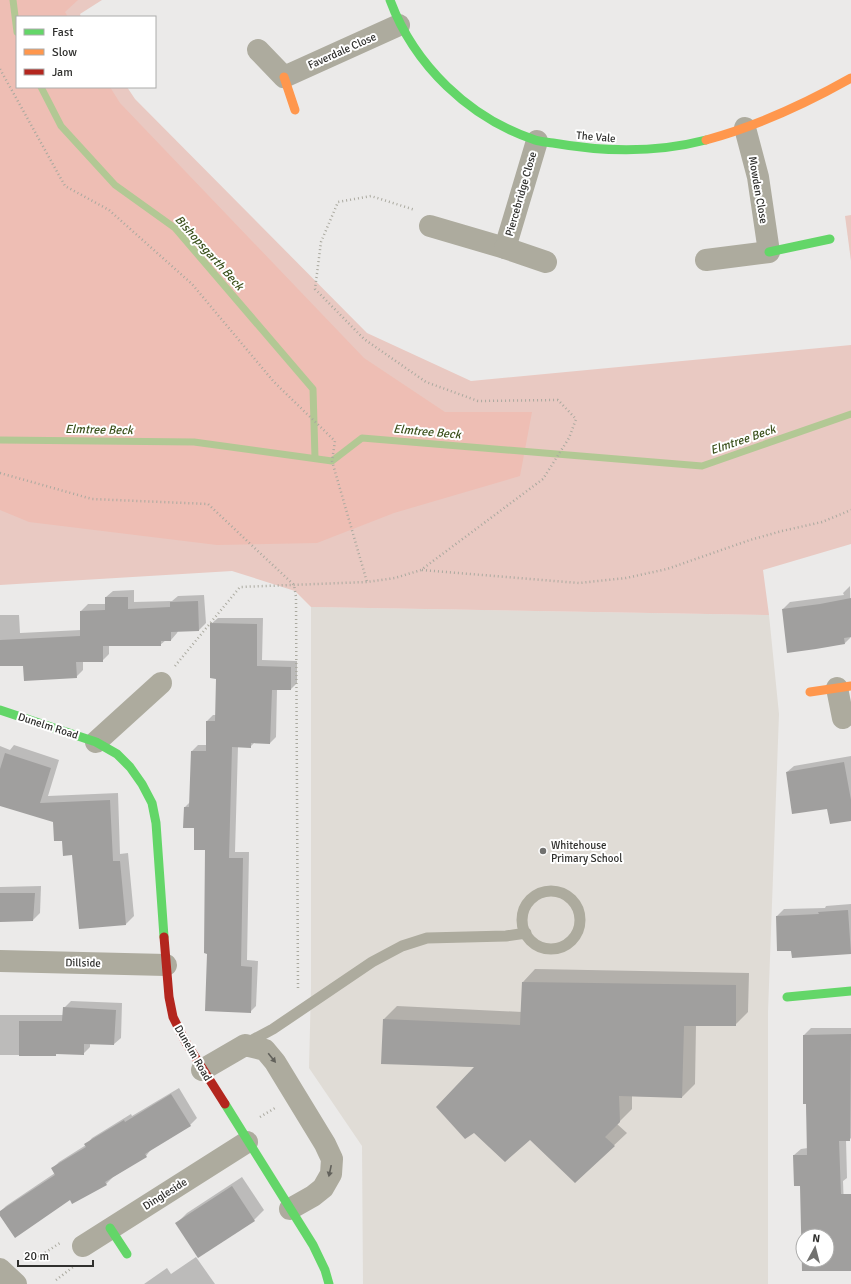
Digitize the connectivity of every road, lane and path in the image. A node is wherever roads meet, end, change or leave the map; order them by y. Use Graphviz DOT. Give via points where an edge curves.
graph roads {
  1 [pos="390,0"];
  2 [pos="399,25"];
  3 [pos="258,50"];
  4 [pos="0,69"];
  5 [pos="284,76"];
  6 [pos="851,78"];
  7 [pos="295,110"];
  8 [pos="745,128"];
  9 [pos="537,141"];
  10 [pos="430,226"];
  11 [pos="830,239"];
  12 [pos="506,248"];
  13 [pos="769,252"];
  14 [pos="706,260"];
  15 [pos="546,262"];
  16 [pos="0,473"];
  17 [pos="851,510"];
  18 [pos="421,570"];
  19 [pos="367,582"];
  20 [pos="294,585"];
  21 [pos="161,683"];
  22 [pos="844,687"];
  23 [pos="810,692"];
  24 [pos="0,710"];
  25 [pos="843,718"];
  26 [pos="96,742"];
  27 [pos="526,933"];
  28 [pos="0,961"];
  29 [pos="166,965"];
  30 [pos="851,991"];
  31 [pos="298,995"];
  32 [pos="787,997"];
  33 [pos="245,1045"];
  34 [pos="202,1070"];
  35 [pos="280,1105"];
  36 [pos="254,1120"];
  37 [pos="247,1142"];
  38 [pos="290,1209"];
  39 [pos="110,1228"];
  40 [pos="61,1243"];
  41 [pos="83,1246"];
  42 [pos="127,1254"];
  43 [pos="35,1259"];
  44 [pos="75,1266"];
  45 [pos="0,1269"];
  46 [pos="56,1280"];
  47 [pos="16,1284"];
  48 [pos="330,1284"];
  1 -- 2 [label="street, The Vale"];
  2 -- 5 [label="street, Faverdale Close"];
  2 -- 9 [label="street, The Vale" via="418,55 442,84 474,111"];
  3 -- 5 [label="street"];
  4 -- 19 [label="path" via="65,186 109,210 192,284 274,382 335,441 332,461"];
  5 -- 7 [label="street"];
  6 -- 8 [label="street, The Vale" via="793,108"];
  8 -- 9 [label="street, The Vale" via="700,142 653,149 616,151"];
  8 -- 13 [label="street, Mowden Close" via="758,177"];
  9 -- 12 [label="street, Piercebridge Close"];
  10 -- 12 [label="street, Piercebridge Close"];
  10 -- 18 [label="path" via="428,214 371,196 338,202 321,242 315,289 364,339 426,382 478,401 558,400 576,419 569,438 543,480"];
  11 -- 13 [label="street"];
  12 -- 15 [label="street, Piercebridge Close"];
  13 -- 14 [label="street"];
  16 -- 20 [label="path" via="92,499 208,504"];
  17 -- 18 [label="path" via="822,522 750,540 667,569 626,578 579,583"];
  18 -- 19 [label="path" via="395,578"];
  19 -- 20 [label="path"];
  20 -- 21 [label="path" via="240,587"];
  20 -- 31 [label="path"];
  21 -- 26 [label="street"];
  22 -- 23 [label="street"];
  22 -- 25 [label="street"];
  24 -- 26 [label="street, Dunelm Road"];
  26 -- 29 [label="street, Dunelm Road" via="117,754 130,767 152,803 156,823"];
  27 -- 27 [label="lane" via="534,944 543,948 563,947 577,934 580,914 576,905 562,893 553,891 535,896 524,910 522,920"];
  27 -- 33 [label="lane" via="427,938 402,946 372,962"];
  28 -- 29 [label="street, Dillside"];
  29 -- 34 [label="street, Dunelm Road" via="173,1017"];
  30 -- 32 [label="street"];
  33 -- 34 [label="street"];
  33 -- 38 [label="street, one-way" via="265,1050 275,1062 332,1160 331,1174 323,1188"];
  34 -- 37 [label="street, Dunelm Road"];
  35 -- 36 [label="path"];
  37 -- 38 [label="street, Dunelm Road"];
  37 -- 39 [label="street, Dingleside"];
  38 -- 48 [label="street, Dunelm Road" via="313,1245"];
  39 -- 41 [label="street, Dingleside"];
  39 -- 42 [label="street"];
  40 -- 43 [label="path"];
  44 -- 46 [label="path"];
  45 -- 47 [label="street"];
}
